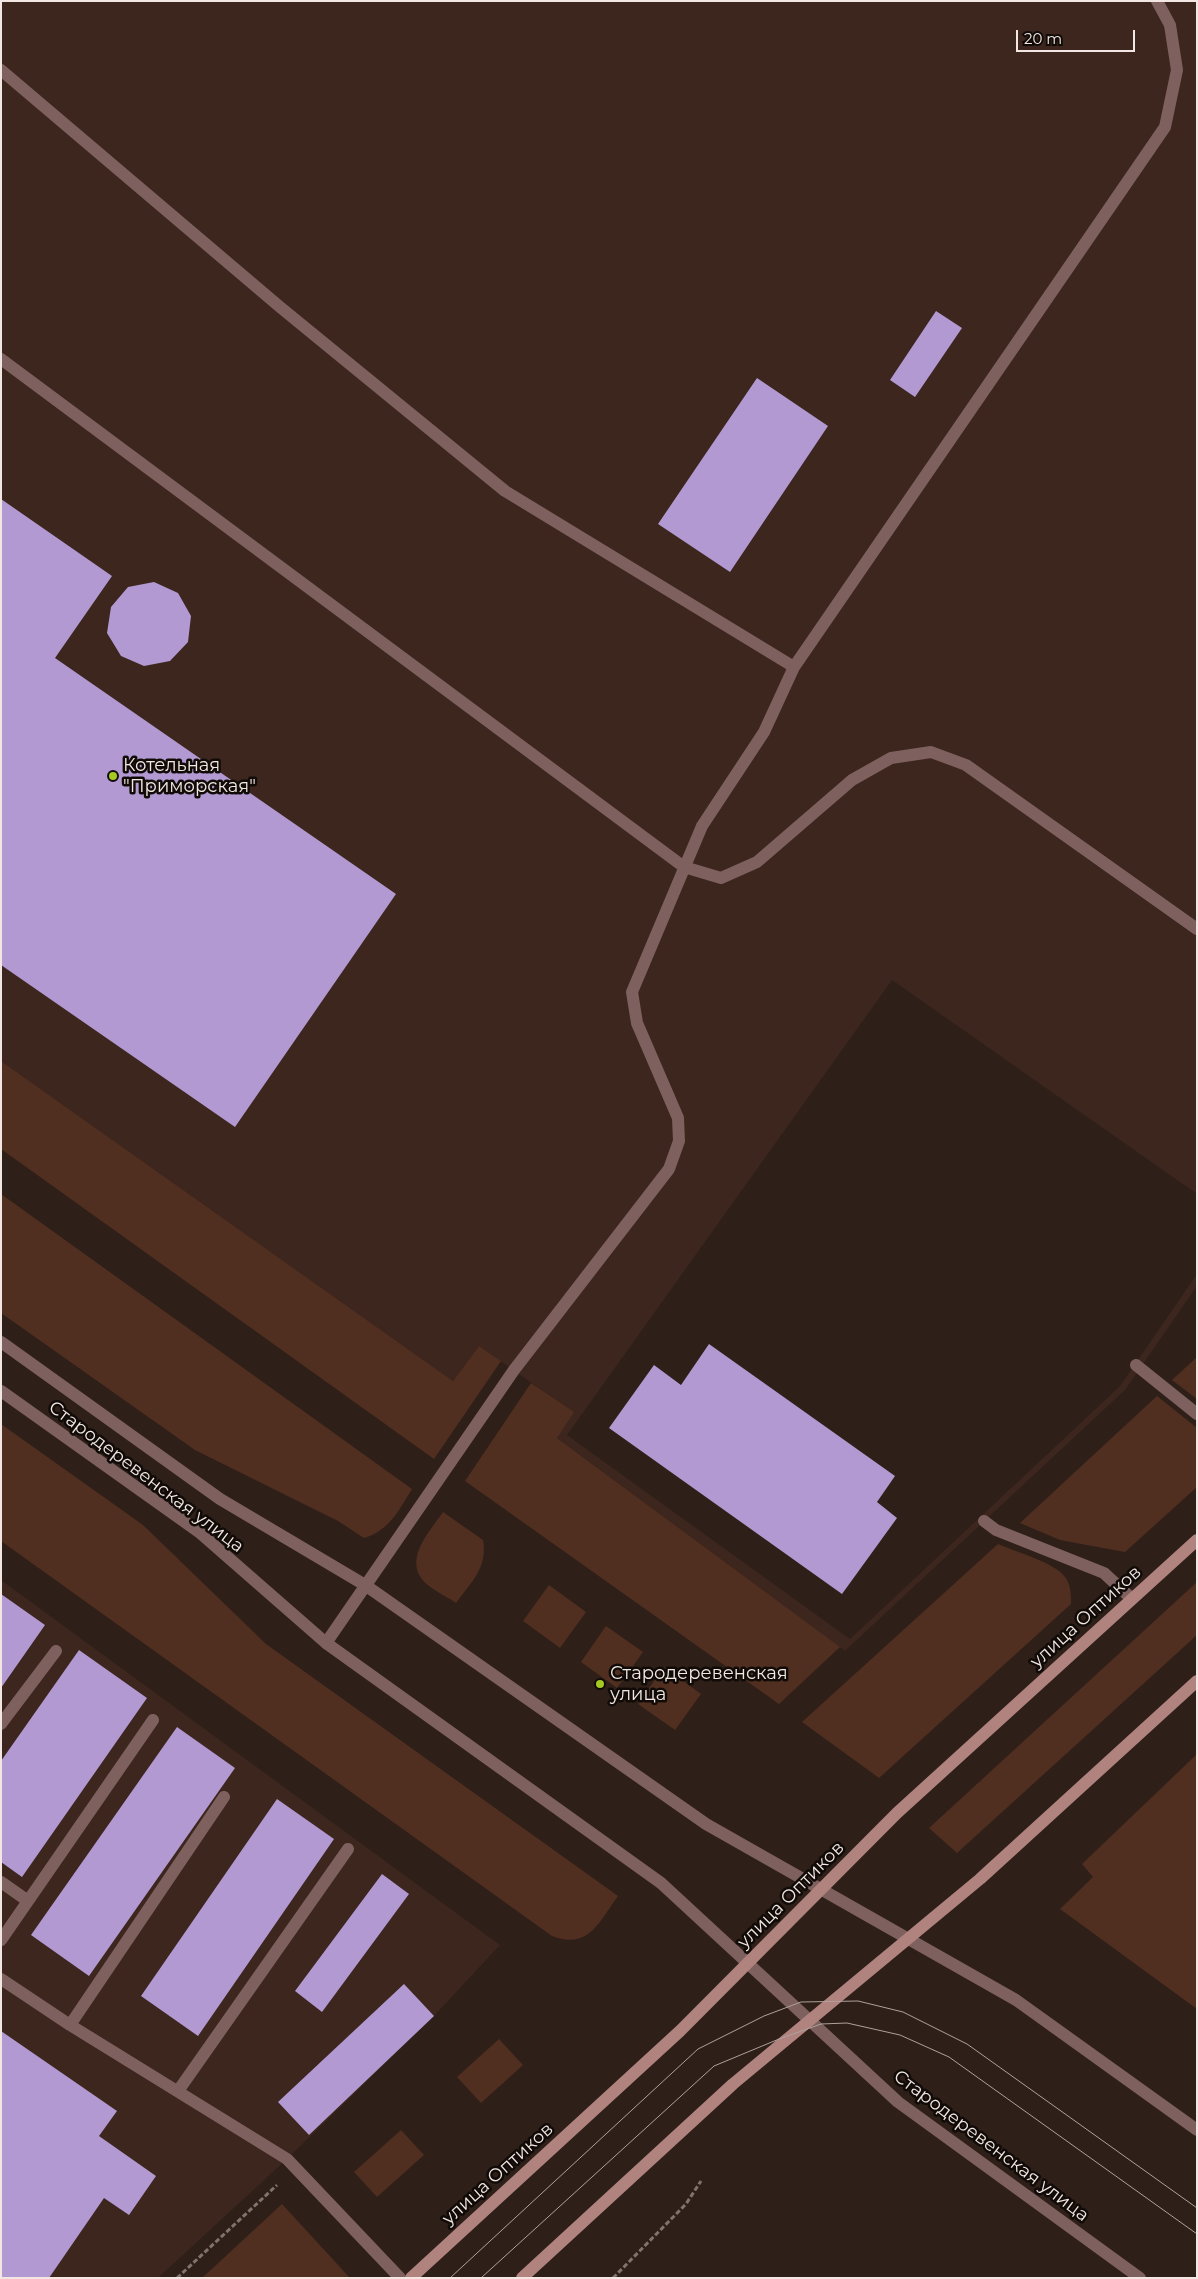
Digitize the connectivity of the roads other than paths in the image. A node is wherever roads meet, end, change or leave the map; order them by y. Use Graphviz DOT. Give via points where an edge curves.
graph roads {
  1 [pos="1157,1"];
  2 [pos="1,70"];
  3 [pos="1,359"];
  4 [pos="794,668"];
  5 [pos="684,867"];
  6 [pos="1197,929"];
  7 [pos="1,1342"];
  8 [pos="1136,1365"];
  9 [pos="1,1391"];
  10 [pos="1197,1414"];
  11 [pos="984,1521"];
  12 [pos="1197,1540"];
  13 [pos="365,1585"];
  14 [pos="1132,1599"];
  15 [pos="326,1643"];
  16 [pos="56,1651"];
  17 [pos="1197,1681"];
  18 [pos="153,1720"];
  19 [pos="1,1724"];
  20 [pos="224,1797"];
  21 [pos="348,1849"];
  22 [pos="1,1882"];
  23 [pos="821,1889"];
  24 [pos="28,1901"];
  25 [pos="909,1938"];
  26 [pos="1,1940"];
  27 [pos="749,1962"];
  28 [pos="1,1979"];
  29 [pos="810,2020"];
  30 [pos="70,2025"];
  31 [pos="178,2091"];
  32 [pos="1197,2130"];
  33 [pos="400,2278"];
  34 [pos="411,2278"];
  35 [pos="522,2278"];
  36 [pos="1140,2278"];
  1 -- 4 [label="street" via="1170,25 1177,70 1165,126"];
  2 -- 4 [label="street" via="280,307 505,491"];
  3 -- 5 [label="street"];
  4 -- 5 [label="street" via="764,732 702,826"];
  5 -- 6 [label="street" via="721,878 757,862 852,780 891,758 931,752 966,765"];
  5 -- 13 [label="street" via="632,992 636,1023 678,1118 678,1142 669,1169 514,1370"];
  7 -- 13 [label="street, Стародеревенская улица" via="220,1499"];
  8 -- 10 [label="street"];
  9 -- 15 [label="street, Стародеревенская улица" via="199,1532"];
  11 -- 14 [label="street" via="996,1530 1104,1573"];
  12 -- 14 [label="main road, улица Оптиков"];
  13 -- 15 [label="street"];
  13 -- 23 [label="street, Стародеревенская улица" via="706,1824"];
  14 -- 23 [label="main road, улица Оптиков" via="897,1813"];
  15 -- 27 [label="street, Стародеревенская улица" via="661,1882"];
  16 -- 19 [label="street"];
  17 -- 25 [label="main road" via="980,1879"];
  18 -- 24 [label="street"];
  20 -- 30 [label="street"];
  21 -- 31 [label="street"];
  22 -- 24 [label="street"];
  23 -- 25 [label="street, Стародеревенская улица"];
  23 -- 27 [label="main road, улица Оптиков"];
  24 -- 26 [label="street"];
  25 -- 29 [label="main road"];
  25 -- 32 [label="street, Стародеревенская улица" via="1016,2000"];
  27 -- 29 [label="street, Стародеревенская улица"];
  27 -- 34 [label="main road, улица Оптиков" via="680,2031"];
  28 -- 30 [label="street"];
  29 -- 35 [label="main road" via="732,2084"];
  29 -- 36 [label="street, Стародеревенская улица" via="898,2102"];
  30 -- 31 [label="street"];
  31 -- 33 [label="street" via="286,2159"];
}
